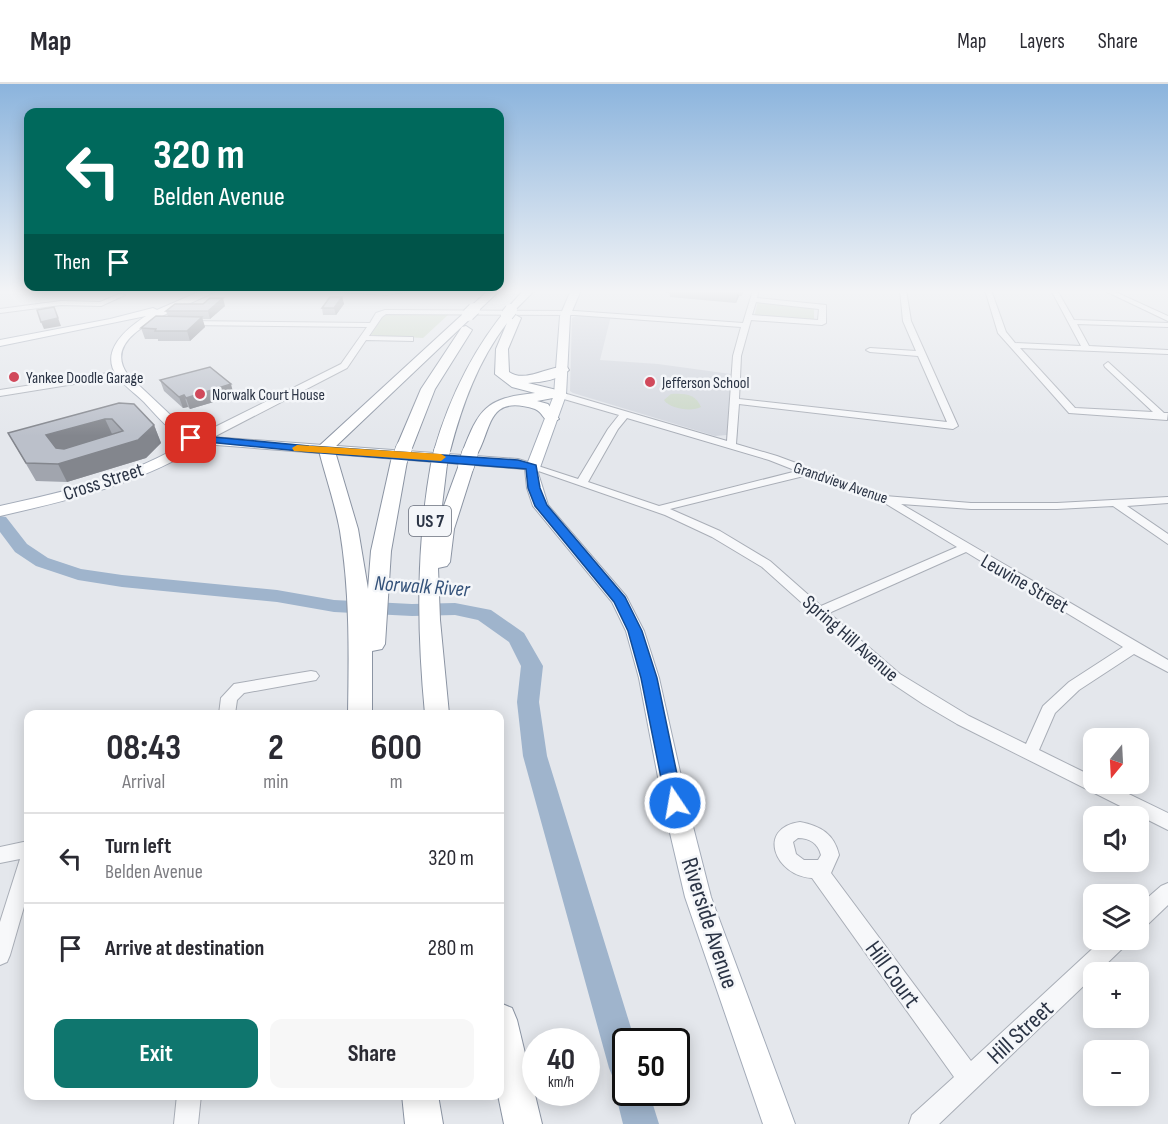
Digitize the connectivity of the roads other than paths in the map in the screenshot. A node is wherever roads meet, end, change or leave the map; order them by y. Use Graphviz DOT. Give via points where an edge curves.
graph roads {
  1 [pos="114,338"];
  2 [pos="365,338"];
  3 [pos="25,339"];
  4 [pos="389,339"];
  5 [pos="410,339"];
  6 [pos="461,339"];
  7 [pos="463,339"];
  8 [pos="489,339"];
  9 [pos="502,339"];
  10 [pos="564,339"];
  11 [pos="741,339"];
  12 [pos="914,339"];
  13 [pos="1006,339"];
  14 [pos="1081,339"];
  15 [pos="0,343"];
  16 [pos="1011,345"];
  17 [pos="1087,349"];
  18 [pos="870,350"];
  19 [pos="1168,352"];
  20 [pos="921,354"];
  21 [pos="1108,365"];
  22 [pos="562,370"];
  23 [pos="121,374"];
  24 [pos="502,374"];
  25 [pos="0,393"];
  26 [pos="560,395"];
  27 [pos="735,401"];
  28 [pos="506,404"];
  29 [pos="626,414"];
  30 [pos="1166,418"];
  31 [pos="552,420"];
  32 [pos="200,440"];
  33 [pos="730,445"];
  34 [pos="326,450"];
  35 [pos="532,467"];
  36 [pos="810,471"];
  37 [pos="580,483"];
  38 [pos="883,499"];
  39 [pos="1168,500"];
  40 [pos="1117,504"];
  41 [pos="0,510"];
  42 [pos="660,510"];
  43 [pos="1168,540"];
  44 [pos="965,548"];
  45 [pos="433,579"];
  46 [pos="820,611"];
  47 [pos="1134,647"];
  48 [pos="367,649"];
  49 [pos="1168,667"];
  50 [pos="311,676"];
  51 [pos="228,710"];
  52 [pos="360,710"];
  53 [pos="375,710"];
  54 [pos="437,710"];
  55 [pos="1030,753"];
  56 [pos="1168,822"];
  57 [pos="24,850"];
  58 [pos="0,855"];
  59 [pos="817,870"];
  60 [pos="24,876"];
  61 [pos="1168,892"];
  62 [pos="1149,910"];
  63 [pos="1106,950"];
  64 [pos="0,955"];
  65 [pos="504,1038"];
  66 [pos="970,1079"];
  67 [pos="188,1100"];
  68 [pos="421,1100"];
  69 [pos="186,1124"];
  70 [pos="424,1124"];
  71 [pos="523,1124"];
  72 [pos="779,1124"];
  73 [pos="921,1124"];
  1 -- 23 [label="main road"];
  2 -- 32 [label="street" via="344,366"];
  3 -- 15 [label="main road"];
  4 -- 5 [label="street"];
  6 -- 34 [label="highway" via="330,441"];
  7 -- 48 [label="highway, US 7" via="453,347 434,378 401,455 388,510"];
  8 -- 45 [label="highway, US 7" via="456,403 440,458 431,513"];
  9 -- 24 [label="highway"];
  10 -- 22 [label="main road"];
  11 -- 27 [label="street"];
  12 -- 20 [label="street"];
  13 -- 16 [label="street"];
  14 -- 17 [label="street"];
  16 -- 17 [label="street"];
  16 -- 30 [label="street" via="1072,411"];
  17 -- 19 [label="street"];
  18 -- 20 [label="street"];
  20 -- 27 [label="street" via="953,426"];
  21 -- 30 [label="street"];
  22 -- 24 [label="highway" via="532,380"];
  22 -- 26 [label="main road"];
  23 -- 25 [label="street"];
  23 -- 32 [label="main road" via="174,428"];
  24 -- 26 [label="highway" via="517,384"];
  26 -- 28 [label="highway"];
  26 -- 29 [label="street, Grandview Avenue"];
  26 -- 31 [label="main road"];
  27 -- 33 [label="street"];
  28 -- 31 [label="highway" via="536,404 546,409"];
  28 -- 45 [label="highway" via="484,417 445,529"];
  29 -- 33 [label="street, Grandview Avenue"];
  29 -- 37 [label="street" via="615,423 607,444"];
  31 -- 35 [label="main road"];
  32 -- 34 [label="main road"];
  32 -- 41 [label="main road, Cross Street" via="184,452 146,468"];
  33 -- 36 [label="street, Grandview Avenue"];
  34 -- 35 [label="main road"];
  34 -- 48 [label="highway" via="349,529"];
  35 -- 37 [label="street, Spring Hill Avenue"];
  35 -- 72 [label="main road, Riverside Avenue" via="541,506 620,600 635,631 698,897"];
  36 -- 38 [label="street, Grandview Avenue"];
  36 -- 42 [label="street"];
  37 -- 42 [label="street, Spring Hill Avenue"];
  38 -- 40 [label="street, Grandview Avenue" via="971,506"];
  38 -- 44 [label="street, Leuvine Street"];
  39 -- 40 [label="street, Grandview Avenue"];
  40 -- 43 [label="street"];
  42 -- 46 [label="street, Spring Hill Avenue" via="716,534 766,564"];
  44 -- 46 [label="street"];
  44 -- 47 [label="street, Leuvine Street"];
  45 -- 54 [label="highway" via="430,655"];
  46 -- 55 [label="street, Spring Hill Avenue" via="895,678 963,720"];
  47 -- 49 [label="street, Leuvine Street"];
  47 -- 55 [label="street" via="1074,686 1049,710"];
  48 -- 52 [label="highway"];
  48 -- 53 [label="highway, US 7"];
  50 -- 51 [label="street" via="239,688 229,698"];
  55 -- 56 [label="street, Spring Hill Avenue"];
  57 -- 58 [label="street"];
  59 -- 66 [label="street, Hill Court"];
  60 -- 64 [label="street"];
  61 -- 62 [label="street"];
  63 -- 66 [label="street, Hill Street"];
  65 -- 71 [label="highway"];
  66 -- 73 [label="street, Hill Street"];
  67 -- 69 [label="street"];
  68 -- 70 [label="highway"];
}
